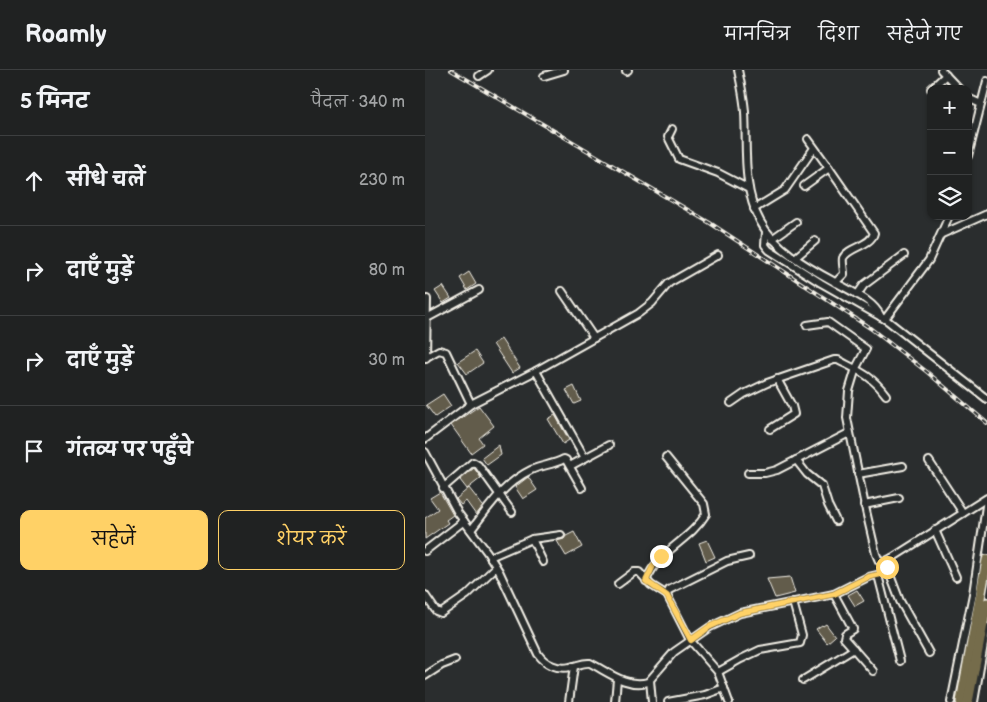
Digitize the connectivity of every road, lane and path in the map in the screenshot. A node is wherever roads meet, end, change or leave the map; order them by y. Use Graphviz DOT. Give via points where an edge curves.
graph roads {
  1 [pos="488,70"];
  2 [pos="565,70"];
  3 [pos="738,70"];
  4 [pos="944,73"];
  5 [pos="479,76"];
  6 [pos="544,76"];
  7 [pos="987,81"];
  8 [pos="934,85"];
  9 [pos="955,85"];
  10 [pos="972,100"];
  11 [pos="981,104"];
  12 [pos="672,129"];
  13 [pos="807,140"];
  14 [pos="972,140"];
  15 [pos="814,148"];
  16 [pos="829,168"];
  17 [pos="804,186"];
  18 [pos="749,189"];
  19 [pos="754,209"];
  20 [pos="987,214"];
  21 [pos="947,220"];
  22 [pos="796,222"];
  23 [pos="767,232"];
  24 [pos="942,234"];
  25 [pos="772,239"];
  26 [pos="815,241"];
  27 [pos="718,255"];
  28 [pos="904,255"];
  29 [pos="796,257"];
  30 [pos="835,283"];
  31 [pos="479,290"];
  32 [pos="562,291"];
  33 [pos="857,295"];
  34 [pos="427,299"];
  35 [pos="427,318"];
  36 [pos="883,318"];
  37 [pos="807,325"];
  38 [pos="593,338"];
  39 [pos="425,358"];
  40 [pos="856,368"];
  41 [pos="536,371"];
  42 [pos="777,379"];
  43 [pos="885,395"];
  44 [pos="987,399"];
  45 [pos="731,403"];
  46 [pos="471,404"];
  47 [pos="770,429"];
  48 [pos="849,433"];
  49 [pos="425,439"];
  50 [pos="609,445"];
  51 [pos="425,452"];
  52 [pos="667,457"];
  53 [pos="585,458"];
  54 [pos="796,460"];
  55 [pos="929,461"];
  56 [pos="570,466"];
  57 [pos="903,466"];
  58 [pos="748,472"];
  59 [pos="858,474"];
  60 [pos="443,488"];
  61 [pos="582,488"];
  62 [pos="499,493"];
  63 [pos="899,498"];
  64 [pos="987,498"];
  65 [pos="865,505"];
  66 [pos="512,512"];
  67 [pos="963,513"];
  68 [pos="464,521"];
  69 [pos="836,521"];
  70 [pos="471,530"];
  71 [pos="935,530"];
  72 [pos="561,535"];
  73 [pos="532,539"];
  74 [pos="425,550"];
  75 [pos="749,556"];
  76 [pos="491,557"];
  77 [pos="892,558"];
  78 [pos="987,560"];
  79 [pos="543,562"];
  80 [pos="496,566"];
  81 [pos="887,567"];
  82 [pos="878,575"];
  83 [pos="956,577"];
  84 [pos="646,581"];
  85 [pos="618,584"];
  86 [pos="834,594"];
  87 [pos="425,595"];
  88 [pos="667,596"];
  89 [pos="793,602"];
  90 [pos="987,603"];
  91 [pos="987,627"];
  92 [pos="691,640"];
  93 [pos="854,649"];
  94 [pos="929,653"];
  95 [pos="455,660"];
  96 [pos="900,661"];
  97 [pos="983,665"];
  98 [pos="574,666"];
  99 [pos="873,671"];
  100 [pos="718,672"];
  101 [pos="425,676"];
  102 [pos="617,679"];
  103 [pos="649,680"];
  104 [pos="803,680"];
  105 [pos="724,688"];
  106 [pos="569,702"];
  107 [pos="615,702"];
  108 [pos="652,702"];
  109 [pos="668,702"];
  110 [pos="729,702"];
  111 [pos="951,702"];
  112 [pos="961,702"];
  113 [pos="968,702"];
  114 [pos="974,702"];
  1 -- 5 [label="street"];
  2 -- 6 [label="street"];
  3 -- 18 [label="street" via="744,99"];
  4 -- 8 [label="street"];
  4 -- 9 [label="street"];
  7 -- 11 [label="street"];
  10 -- 11 [label="street"];
  11 -- 14 [label="street"];
  12 -- 18 [label="street" via="668,137 679,159"];
  13 -- 15 [label="street"];
  15 -- 16 [label="street"];
  15 -- 19 [label="street" via="783,192"];
  16 -- 17 [label="street"];
  16 -- 30 [label="street" via="874,231 871,239 845,256 844,274"];
  18 -- 19 [label="street"];
  19 -- 23 [label="street"];
  20 -- 24 [label="street"];
  21 -- 24 [label="street"];
  22 -- 25 [label="street"];
  23 -- 25 [label="street"];
  23 -- 36 [label="street" via="765,245 769,250"];
  24 -- 36 [label="street" via="924,267"];
  25 -- 29 [label="street"];
  26 -- 29 [label="street"];
  27 -- 38 [label="street" via="665,286 647,307"];
  28 -- 33 [label="street" via="864,285"];
  29 -- 30 [label="street"];
  30 -- 33 [label="street"];
  31 -- 35 [label="street"];
  32 -- 38 [label="street"];
  33 -- 36 [label="street" via="875,307"];
  34 -- 35 [label="street"];
  35 -- 39 [label="street"];
  36 -- 44 [label="street"];
  37 -- 40 [label="street" via="828,322 864,347 866,351"];
  38 -- 41 [label="street"];
  39 -- 46 [label="street" via="439,350 446,352"];
  40 -- 42 [label="street" via="833,360"];
  40 -- 43 [label="street" via="872,378"];
  40 -- 48 [label="street" via="847,406"];
  41 -- 46 [label="street"];
  41 -- 53 [label="street"];
  42 -- 45 [label="street"];
  42 -- 47 [label="street" via="794,414"];
  46 -- 49 [label="street"];
  48 -- 54 [label="street"];
  48 -- 59 [label="street"];
  50 -- 53 [label="street"];
  51 -- 60 [label="street"];
  52 -- 84 [label="street" via="704,504 706,514 691,532 656,562"];
  53 -- 56 [label="street"];
  54 -- 58 [label="street" via="771,472"];
  54 -- 69 [label="street" via="822,486"];
  55 -- 67 [label="street"];
  56 -- 61 [label="street"];
  56 -- 62 [label="street" via="564,459 540,466 515,479"];
  57 -- 59 [label="street"];
  59 -- 65 [label="street"];
  60 -- 62 [label="street" via="473,462"];
  60 -- 68 [label="street"];
  62 -- 66 [label="street"];
  62 -- 70 [label="street"];
  63 -- 65 [label="street"];
  64 -- 67 [label="street"];
  64 -- 111 [label="street" via="973,594"];
  65 -- 77 [label="street" via="878,559 884,562"];
  67 -- 71 [label="street"];
  68 -- 70 [label="street"];
  68 -- 74 [label="street"];
  70 -- 76 [label="street"];
  71 -- 77 [label="street"];
  71 -- 83 [label="street"];
  72 -- 73 [label="street"];
  73 -- 76 [label="street"];
  73 -- 79 [label="street"];
  75 -- 88 [label="street" via="721,564 669,590"];
  76 -- 80 [label="street"];
  77 -- 81 [label="street"];
  78 -- 112 [label="highway"];
  80 -- 87 [label="street" via="467,595 441,613 436,612"];
  80 -- 98 [label="street" via="542,660 552,666"];
  81 -- 82 [label="street"];
  81 -- 94 [label="street" via="900,601"];
  82 -- 86 [label="street"];
  82 -- 96 [label="street"];
  84 -- 85 [label="street" via="637,572"];
  84 -- 88 [label="street"];
  86 -- 89 [label="street"];
  86 -- 93 [label="street" via="853,629 844,637"];
  88 -- 92 [label="street"];
  89 -- 92 [label="street" via="733,615"];
  89 -- 100 [label="street" via="802,635 800,643 760,650"];
  90 -- 113 [label="highway"];
  91 -- 97 [label="street"];
  92 -- 100 [label="street"];
  92 -- 103 [label="street" via="674,652"];
  93 -- 99 [label="street"];
  93 -- 104 [label="street"];
  95 -- 101 [label="street"];
  97 -- 114 [label="street"];
  98 -- 102 [label="street" via="590,663"];
  98 -- 106 [label="street"];
  100 -- 105 [label="street"];
  102 -- 103 [label="street" via="643,684"];
  102 -- 107 [label="street"];
  103 -- 108 [label="street"];
  105 -- 109 [label="street"];
  105 -- 110 [label="street"];
}
